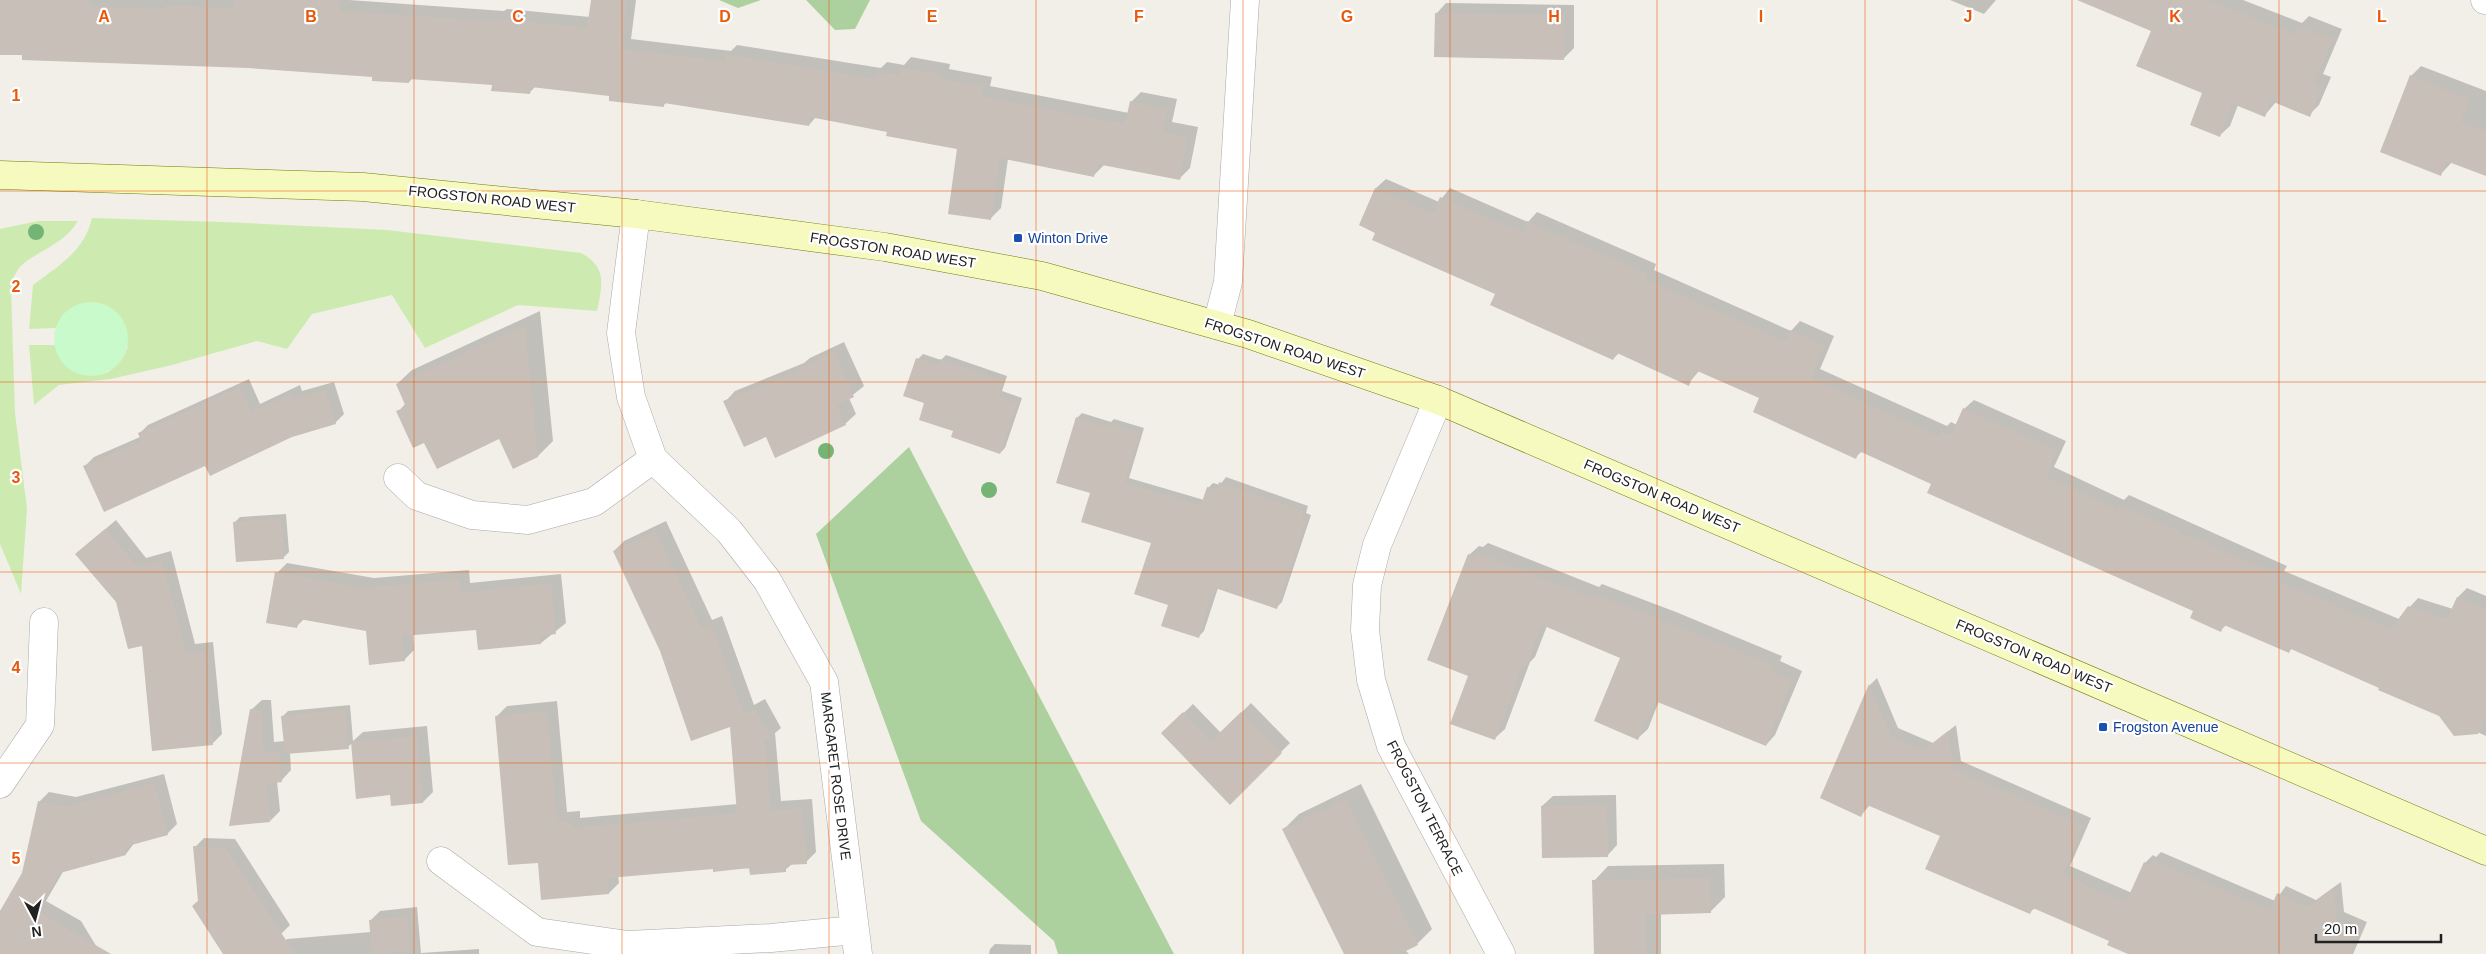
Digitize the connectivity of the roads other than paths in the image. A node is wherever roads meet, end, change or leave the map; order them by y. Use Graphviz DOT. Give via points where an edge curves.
graph roads {
  1 [pos="1245,0"];
  2 [pos="0,175"];
  3 [pos="636,214"];
  4 [pos="1217,325"];
  5 [pos="1438,400"];
  6 [pos="653,459"];
  7 [pos="398,478"];
  8 [pos="44,622"];
  9 [pos="0,784"];
  10 [pos="2486,851"];
  11 [pos="441,861"];
  12 [pos="856,942"];
  13 [pos="1501,954"];
  1 -- 4 [label="street" via="1228,282"];
  2 -- 3 [label="main road, FROGSTON ROAD WEST" via="363,187"];
  3 -- 4 [label="main road, FROGSTON ROAD WEST" via="885,247 1042,276"];
  3 -- 6 [label="street, MARGARET ROSE DRIVE" via="621,333 631,397"];
  4 -- 5 [label="main road, FROGSTON ROAD WEST"];
  5 -- 10 [label="main road, FROGSTON ROAD WEST"];
  5 -- 13 [label="street, FROGSTON TERRACE" via="1377,545 1367,585 1364,630 1371,680 1391,746"];
  6 -- 7 [label="street" via="594,502 528,520 472,515 417,496"];
  6 -- 12 [label="street, MARGARET ROSE DRIVE" via="729,531 767,580 824,682"];
  8 -- 9 [label="street" via="40,725"];
  11 -- 12 [label="street" via="537,932 628,945 771,938"];
}
